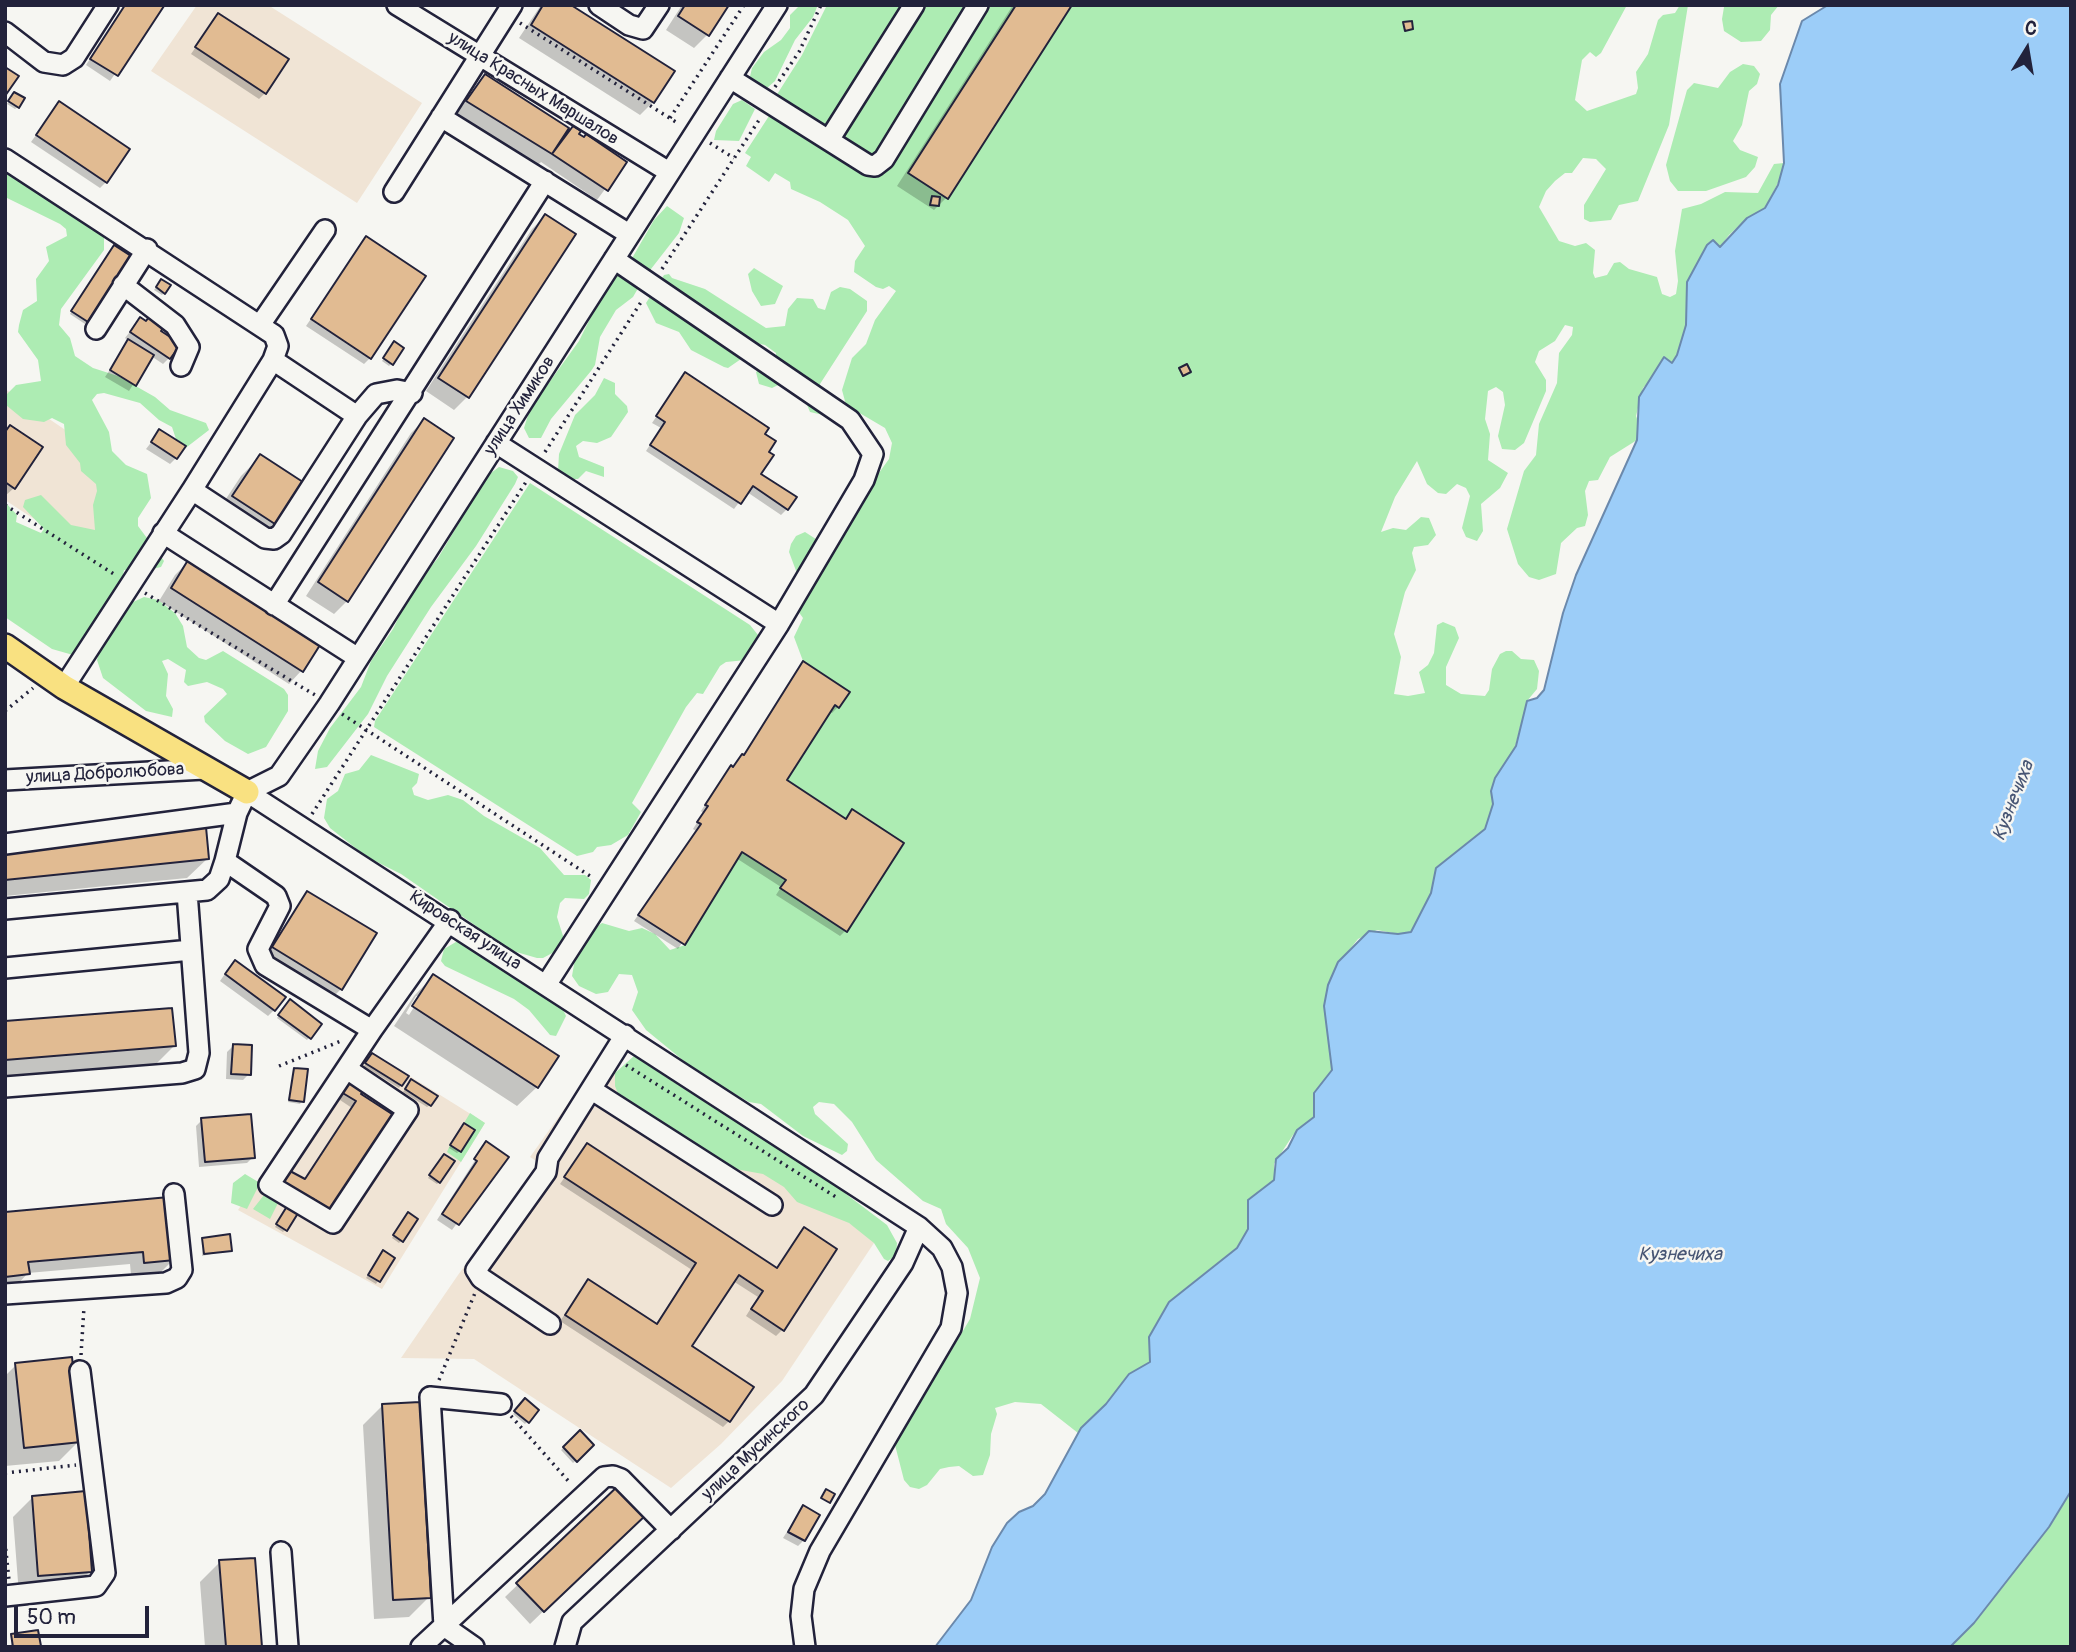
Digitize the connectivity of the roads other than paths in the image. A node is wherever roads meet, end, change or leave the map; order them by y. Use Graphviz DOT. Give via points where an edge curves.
graph roads {
  1 [pos="108,5"];
  2 [pos="397,5"];
  3 [pos="599,5"];
  4 [pos="659,5"];
  5 [pos="777,5"];
  6 [pos="914,5"];
  7 [pos="978,5"];
  8 [pos="509,10"];
  9 [pos="5,32"];
  10 [pos="480,56"];
  11 [pos="730,78"];
  12 [pos="441,117"];
  13 [pos="830,140"];
  14 [pos="5,159"];
  15 [pos="669,172"];
  16 [pos="545,181"];
  17 [pos="394,192"];
  18 [pos="325,230"];
  19 [pos="629,234"];
  20 [pos="147,249"];
  21 [pos="614,259"];
  22 [pos="123,285"];
  23 [pos="260,325"];
  24 [pos="96,329"];
  25 [pos="273,360"];
  26 [pos="181,366"];
  27 [pos="412,393"];
  28 [pos="356,416"];
  29 [pos="496,443"];
  30 [pos="192,490"];
  31 [pos="163,533"];
  32 [pos="274,605"];
  33 [pos="779,624"];
  34 [pos="5,646"];
  35 [pos="358,658"];
  36 [pos="64,687"];
  37 [pos="204,769"];
  38 [pos="5,780"];
  39 [pos="247,792"];
  40 [pos="236,813"];
  41 [pos="5,844"];
  42 [pos="225,861"];
  43 [pos="187,892"];
  44 [pos="5,909"];
  45 [pos="450,920"];
  46 [pos="191,950"];
  47 [pos="5,968"];
  48 [pos="546,985"];
  49 [pos="371,1032"];
  50 [pos="625,1035"];
  51 [pos="347,1069"];
  52 [pos="5,1087"];
  53 [pos="592,1090"];
  54 [pos="174,1194"];
  55 [pos="772,1205"];
  56 [pos="919,1227"];
  57 [pos="5,1294"];
  58 [pos="550,1324"];
  59 [pos="80,1371"];
  60 [pos="500,1404"];
  61 [pos="671,1530"];
  62 [pos="281,1552"];
  63 [pos="8,1596"];
  64 [pos="444,1626"];
  65 [pos="288,1647"];
  66 [pos="421,1647"];
  67 [pos="474,1647"];
  68 [pos="565,1647"];
  69 [pos="805,1647"];
  1 -- 9 [label="street" via="74,58 63,65 44,62"];
  2 -- 10 [label="street, улица Красных Маршалов"];
  3 -- 4 [label="street" via="643,29"];
  5 -- 11 [label="street, улица Химиков"];
  6 -- 13 [label="street"];
  7 -- 13 [label="street" via="884,159 868,165"];
  8 -- 10 [label="street"];
  10 -- 12 [label="street"];
  10 -- 15 [label="street, улица Красных Маршалов"];
  11 -- 13 [label="street"];
  11 -- 15 [label="street, улица Химиков"];
  12 -- 16 [label="street"];
  12 -- 17 [label="street"];
  14 -- 20 [label="street"];
  15 -- 19 [label="street, улица Химиков"];
  16 -- 19 [label="street"];
  16 -- 27 [label="street"];
  18 -- 23 [label="street"];
  19 -- 21 [label="street, улица Химиков"];
  20 -- 22 [label="street"];
  20 -- 23 [label="street"];
  21 -- 29 [label="street, улица Химиков"];
  21 -- 33 [label="street" via="849,420 873,454 864,480"];
  22 -- 24 [label="street"];
  22 -- 26 [label="street" via="175,325 189,347"];
  23 -- 25 [label="street" via="274,335 278,346"];
  25 -- 28 [label="street"];
  25 -- 30 [label="street"];
  27 -- 28 [label="street" via="376,394"];
  27 -- 32 [label="street"];
  28 -- 30 [label="street" via="274,539 265,538"];
  29 -- 33 [label="street"];
  29 -- 35 [label="street, улица Химиков"];
  30 -- 31 [label="street"];
  31 -- 32 [label="street"];
  31 -- 36 [label="street"];
  32 -- 35 [label="street"];
  33 -- 48 [label="street"];
  34 -- 36 [label="main road, Кировская улица"];
  35 -- 39 [label="street, улица Химиков" via="279,776"];
  36 -- 37 [label="main road, Кировская улица"];
  37 -- 38 [label="street, улица Добролюбова"];
  37 -- 39 [label="main road, Кировская улица"];
  39 -- 40 [label="street"];
  39 -- 45 [label="street, Кировская улица"];
  40 -- 41 [label="street"];
  40 -- 42 [label="street"];
  42 -- 43 [label="street" via="219,879 207,890"];
  42 -- 49 [label="street" via="276,897 280,906 258,949 265,965"];
  43 -- 44 [label="street"];
  43 -- 46 [label="street"];
  45 -- 48 [label="street, Кировская улица"];
  45 -- 49 [label="street"];
  46 -- 47 [label="street"];
  46 -- 52 [label="street" via="199,1053 195,1069"];
  48 -- 50 [label="street, Кировская улица"];
  49 -- 51 [label="street"];
  50 -- 53 [label="street"];
  50 -- 56 [label="street, Кировская улица"];
  51 -- 51 [label="street" via="269,1185 334,1223 408,1110"];
  53 -- 55 [label="street"];
  53 -- 58 [label="street" via="548,1158 546,1172 476,1270 481,1278"];
  54 -- 57 [label="street" via="182,1270 177,1278 166,1283"];
  56 -- 61 [label="street, улица Мусинского" via="903,1264 814,1395"];
  56 -- 69 [label="street, Кировская улица" via="942,1248 952,1267 956,1304 951,1328 820,1551 804,1589"];
  59 -- 63 [label="street" via="105,1573 101,1583 82,1588"];
  60 -- 64 [label="street" via="430,1397"];
  61 -- 64 [label="street" via="621,1479 604,1477"];
  61 -- 68 [label="street, улица Мусинского" via="572,1622"];
  62 -- 65 [label="street"];
  64 -- 66 [label="street"];
  64 -- 67 [label="street"];
}
